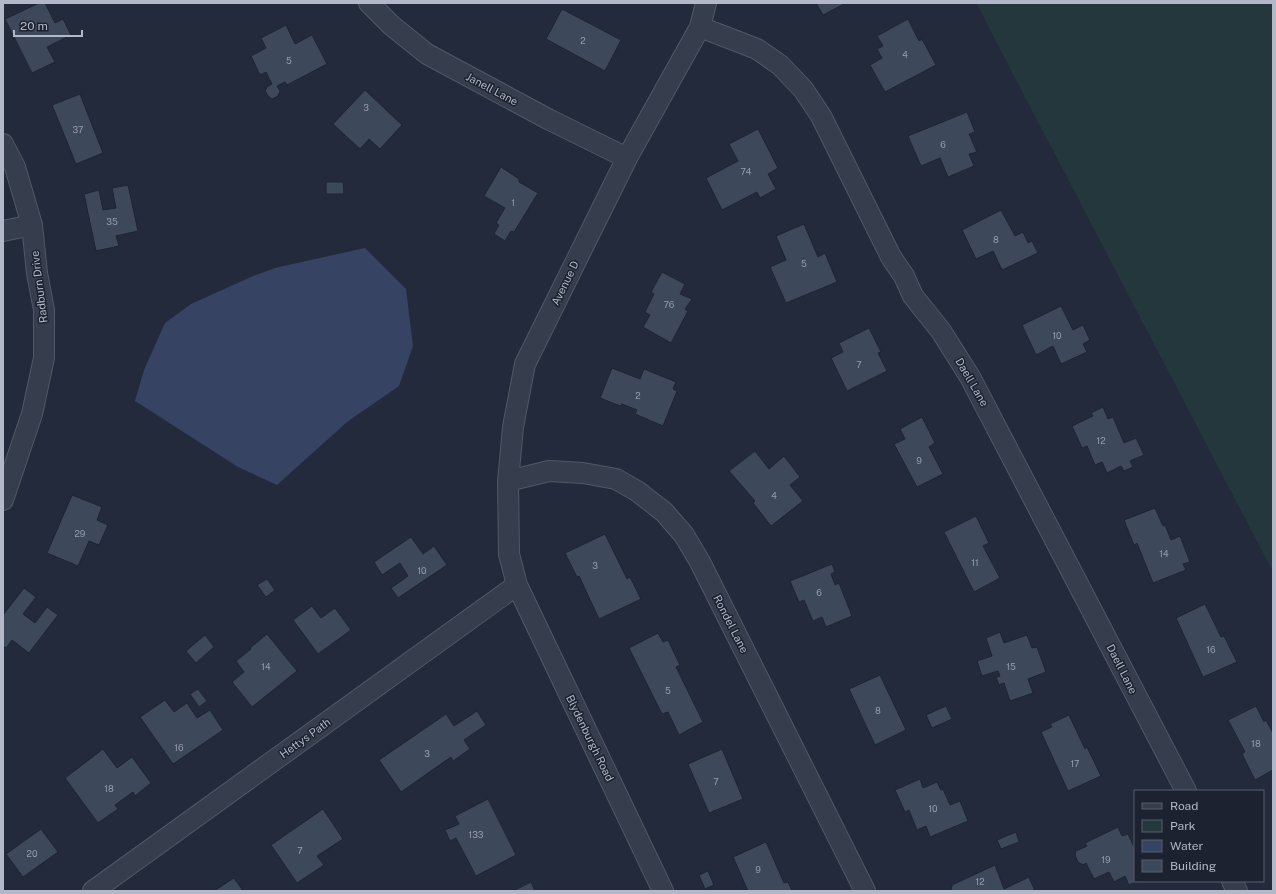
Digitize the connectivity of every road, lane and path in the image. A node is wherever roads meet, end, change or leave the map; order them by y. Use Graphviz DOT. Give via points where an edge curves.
graph roads {
  1 [pos="369,3"];
  2 [pos="706,3"];
  3 [pos="700,27"];
  4 [pos="3,144"];
  5 [pos="627,158"];
  6 [pos="32,225"];
  7 [pos="3,231"];
  8 [pos="508,481"];
  9 [pos="3,500"];
  10 [pos="517,585"];
  11 [pos="1185,790"];
  12 [pos="1232,882"];
  13 [pos="93,891"];
  14 [pos="664,891"];
  15 [pos="865,891"];
  16 [pos="1237,891"];
  1 -- 5 [label="street, Janell Lane" via="427,54"];
  2 -- 3 [label="street, Avenue D"];
  3 -- 5 [label="street, Avenue D"];
  3 -- 11 [label="street, Daell Lane" via="757,49 780,65 815,106 913,296 941,331 970,377"];
  4 -- 6 [label="street, Radburn Drive" via="15,167"];
  5 -- 8 [label="street, Avenue D" via="525,364 513,427"];
  6 -- 7 [label="street"];
  6 -- 9 [label="street, Radburn Drive" via="44,310 44,358 32,414"];
  8 -- 10 [label="street, Avenue D" via="509,554"];
  8 -- 15 [label="street, Rondel Lane" via="549,471 583,473 616,479 637,491 664,512 684,535 700,562"];
  10 -- 13 [label="street, Hettys Path"];
  10 -- 14 [label="street, Blydenburgh Road"];
  12 -- 16 [label="street"];
}
